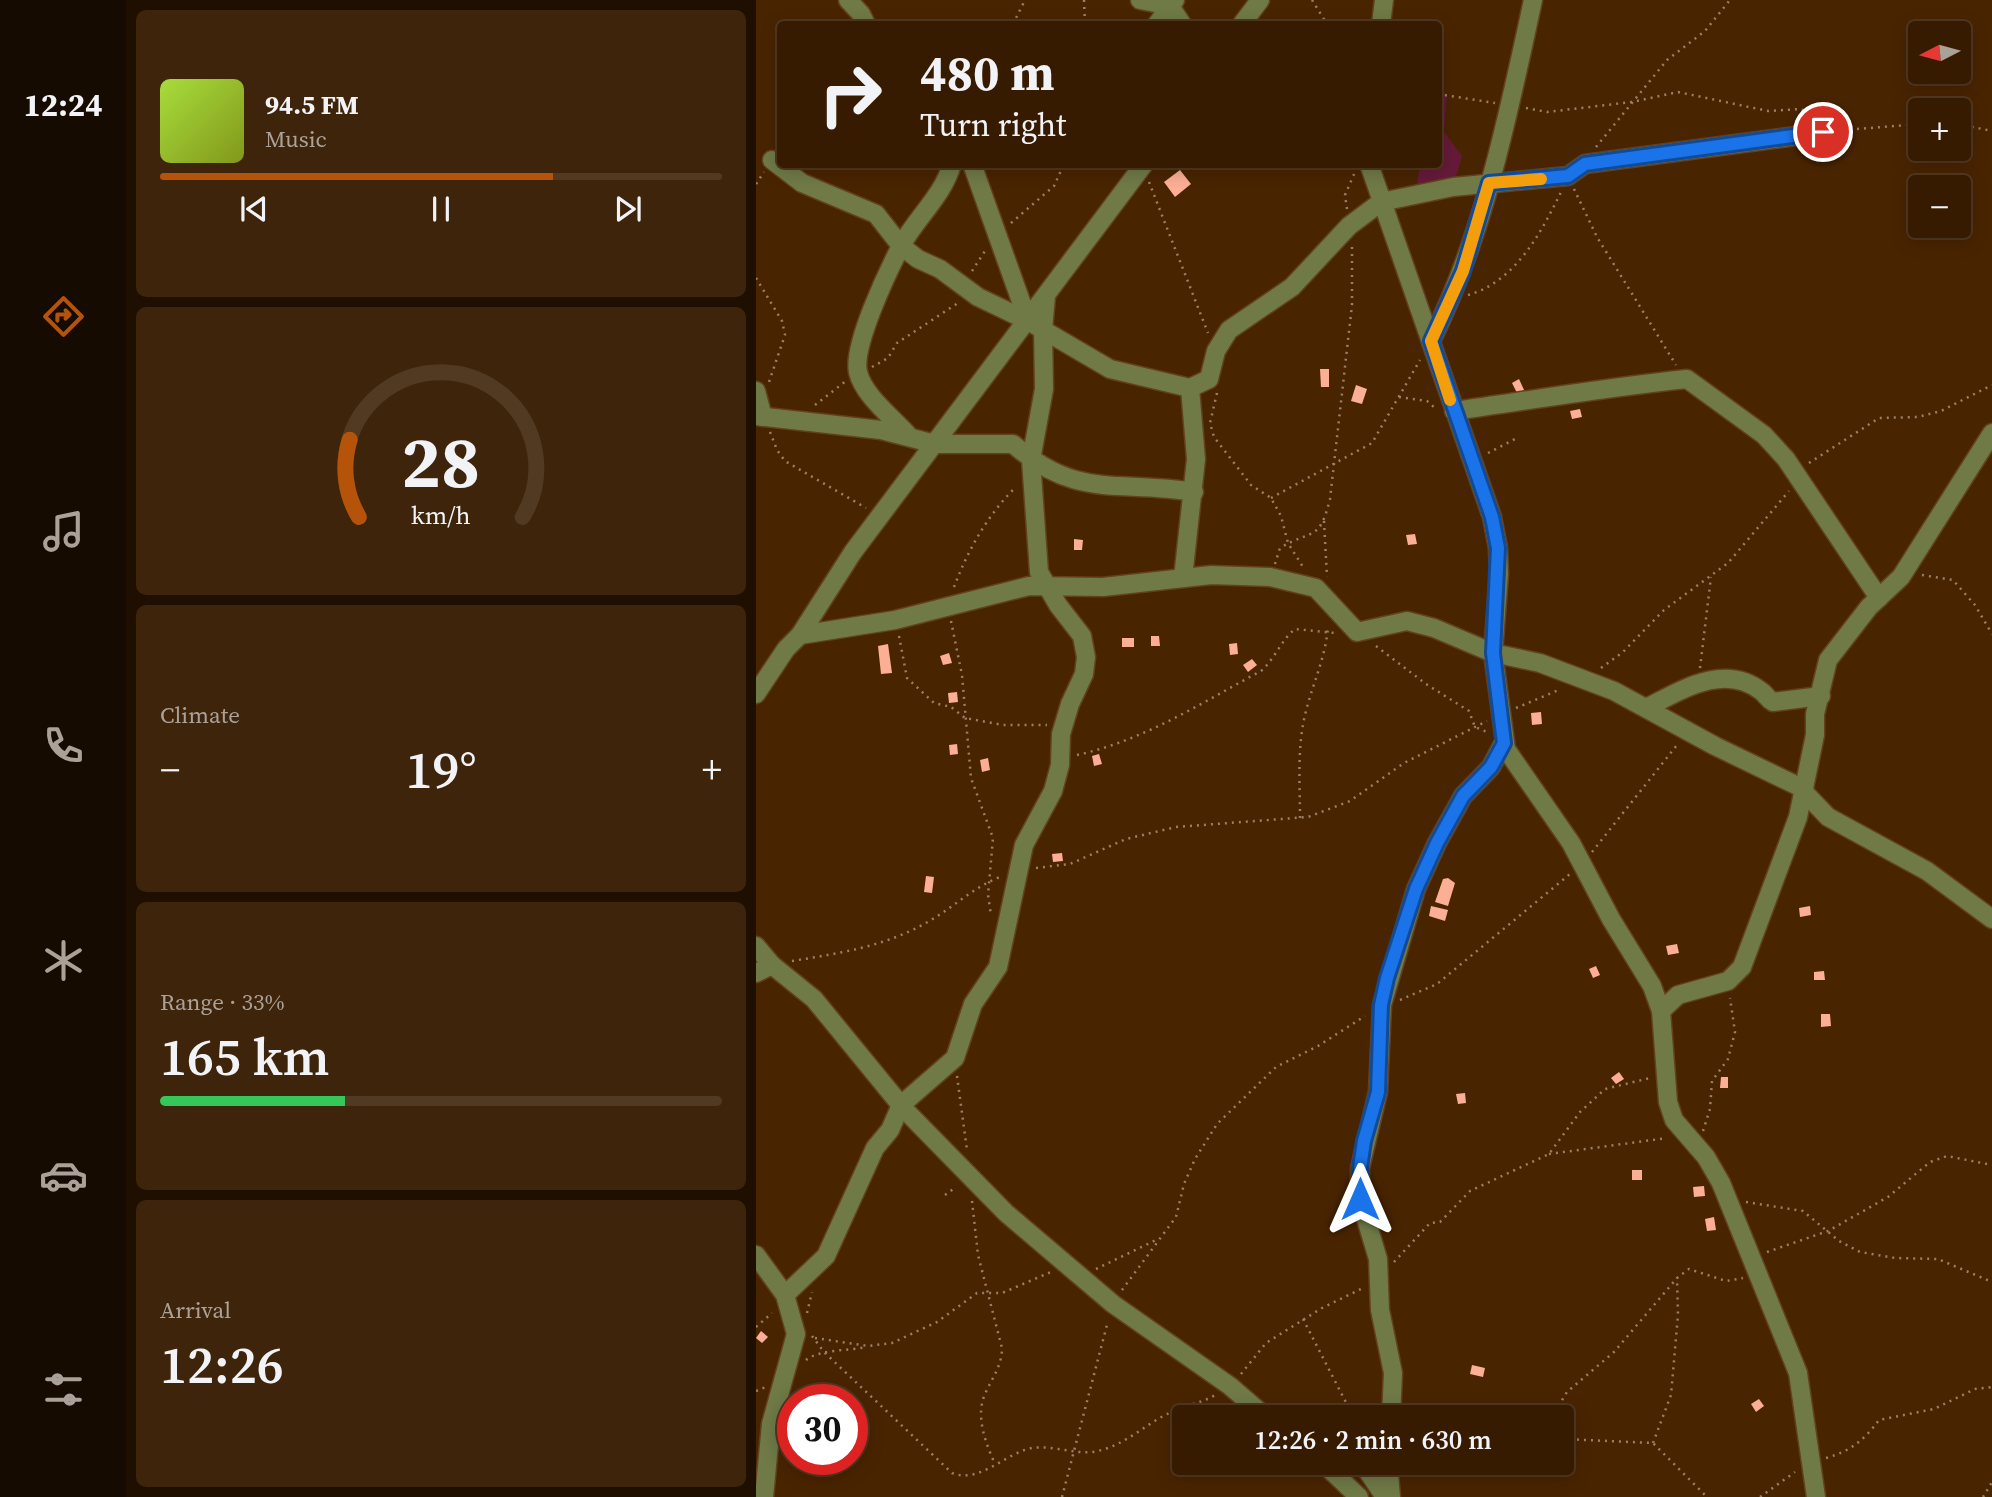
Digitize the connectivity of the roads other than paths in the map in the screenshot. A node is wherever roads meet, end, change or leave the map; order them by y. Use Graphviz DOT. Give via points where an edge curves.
graph roads {
  1 [pos="848,0"];
  2 [pos="1140,0"];
  3 [pos="1260,0"];
  4 [pos="1384,0"];
  5 [pos="1533,0"];
  6 [pos="1172,3"];
  7 [pos="864,21"];
  8 [pos="1159,21"];
  9 [pos="1181,21"];
  10 [pos="1244,21"];
  11 [pos="1381,21"];
  12 [pos="1841,130"];
  13 [pos="781,168"];
  14 [pos="952,168"];
  15 [pos="973,168"];
  16 [pos="1141,168"];
  17 [pos="1364,168"];
  18 [pos="1489,183"];
  19 [pos="1381,202"];
  20 [pos="901,246"];
  21 [pos="1035,326"];
  22 [pos="1431,341"];
  23 [pos="762,387"];
  24 [pos="1190,388"];
  25 [pos="1454,411"];
  26 [pos="760,416"];
  27 [pos="1992,433"];
  28 [pos="908,435"];
  29 [pos="935,444"];
  30 [pos="1031,460"];
  31 [pos="1194,492"];
  32 [pos="1183,578"];
  33 [pos="1046,586"];
  34 [pos="1879,598"];
  35 [pos="800,635"];
  36 [pos="1493,653"];
  37 [pos="756,694"];
  38 [pos="1821,696"];
  39 [pos="1646,708"];
  40 [pos="1504,740"];
  41 [pos="1804,791"];
  42 [pos="1992,919"];
  43 [pos="756,946"];
  44 [pos="764,969"];
  45 [pos="1661,1011"];
  46 [pos="901,1105"];
  47 [pos="756,1255"];
  48 [pos="785,1295"];
  49 [pos="1252,1405"];
  50 [pos="1392,1405"];
  51 [pos="1336,1475"];
  52 [pos="1370,1475"];
  53 [pos="1389,1475"];
  54 [pos="764,1497"];
  55 [pos="1359,1497"];
  56 [pos="1385,1497"];
  57 [pos="1391,1497"];
  58 [pos="1816,1497"];
  1 -- 7 [label="street"];
  2 -- 6 [label="street"];
  3 -- 10 [label="street"];
  4 -- 11 [label="street"];
  5 -- 18 [label="street"];
  6 -- 8 [label="street"];
  6 -- 9 [label="street"];
  12 -- 18 [label="street" via="1585,164 1568,176"];
  13 -- 20 [label="street" via="802,183 876,214"];
  14 -- 20 [label="street"];
  15 -- 21 [label="street"];
  16 -- 21 [label="street" via="1046,296"];
  17 -- 19 [label="street"];
  18 -- 19 [label="street"];
  18 -- 22 [label="street" via="1463,271"];
  19 -- 22 [label="street"];
  19 -- 24 [label="street" via="1349,226 1292,287 1229,330 1216,351 1209,379"];
  20 -- 21 [label="street" via="978,297"];
  20 -- 28 [label="street" via="869,316 858,354 858,374"];
  21 -- 24 [label="street" via="1110,369"];
  21 -- 29 [label="street"];
  21 -- 30 [label="street" via="1044,389"];
  22 -- 25 [label="street"];
  23 -- 26 [label="street"];
  24 -- 31 [label="street"];
  25 -- 34 [label="street" via="1687,379 1764,435 1786,459"];
  25 -- 36 [label="street" via="1498,548"];
  26 -- 28 [label="street"];
  27 -- 34 [label="street" via="1901,577"];
  28 -- 29 [label="street"];
  29 -- 30 [label="street" via="1013,444"];
  29 -- 35 [label="street" via="853,552"];
  30 -- 31 [label="street" via="1064,478 1090,485"];
  30 -- 33 [label="street" via="1039,572"];
  31 -- 32 [label="street"];
  32 -- 33 [label="street" via="1103,587"];
  32 -- 36 [label="street" via="1270,577 1316,588 1357,632 1407,621"];
  33 -- 35 [label="street" via="947,604 895,620"];
  33 -- 46 [label="street" via="1085,645 1084,674 1064,725 1053,791 1016,870 998,967 974,1004 955,1058"];
  34 -- 38 [label="street" via="1832,654"];
  35 -- 37 [label="street"];
  36 -- 39 [label="street" via="1540,663"];
  36 -- 40 [label="street"];
  38 -- 39 [label="street" via="1773,702 1763,691 1718,678 1696,683"];
  38 -- 41 [label="street"];
  39 -- 41 [label="street"];
  40 -- 45 [label="street" via="1582,864 1652,986"];
  40 -- 50 [label="street" via="1491,767 1463,796 1437,843 1416,889 1381,1005 1378,1092 1360,1168 1360,1199 1378,1259 1380,1310 1394,1373"];
  41 -- 42 [label="street" via="1828,817 1927,872"];
  41 -- 45 [label="street" via="1742,967 1728,981 1678,995"];
  43 -- 44 [label="street"];
  44 -- 46 [label="street" via="814,999"];
  45 -- 58 [label="street" via="1668,1102 1674,1120 1729,1199 1798,1373"];
  46 -- 48 [label="street" via="890,1130 875,1148 826,1256"];
  46 -- 49 [label="street" via="968,1177 1030,1234 1113,1304"];
  47 -- 48 [label="street"];
  48 -- 54 [label="street" via="799,1330 780,1381 766,1448"];
  51 -- 55 [label="street"];
  52 -- 56 [label="street"];
  53 -- 57 [label="street"];
}
